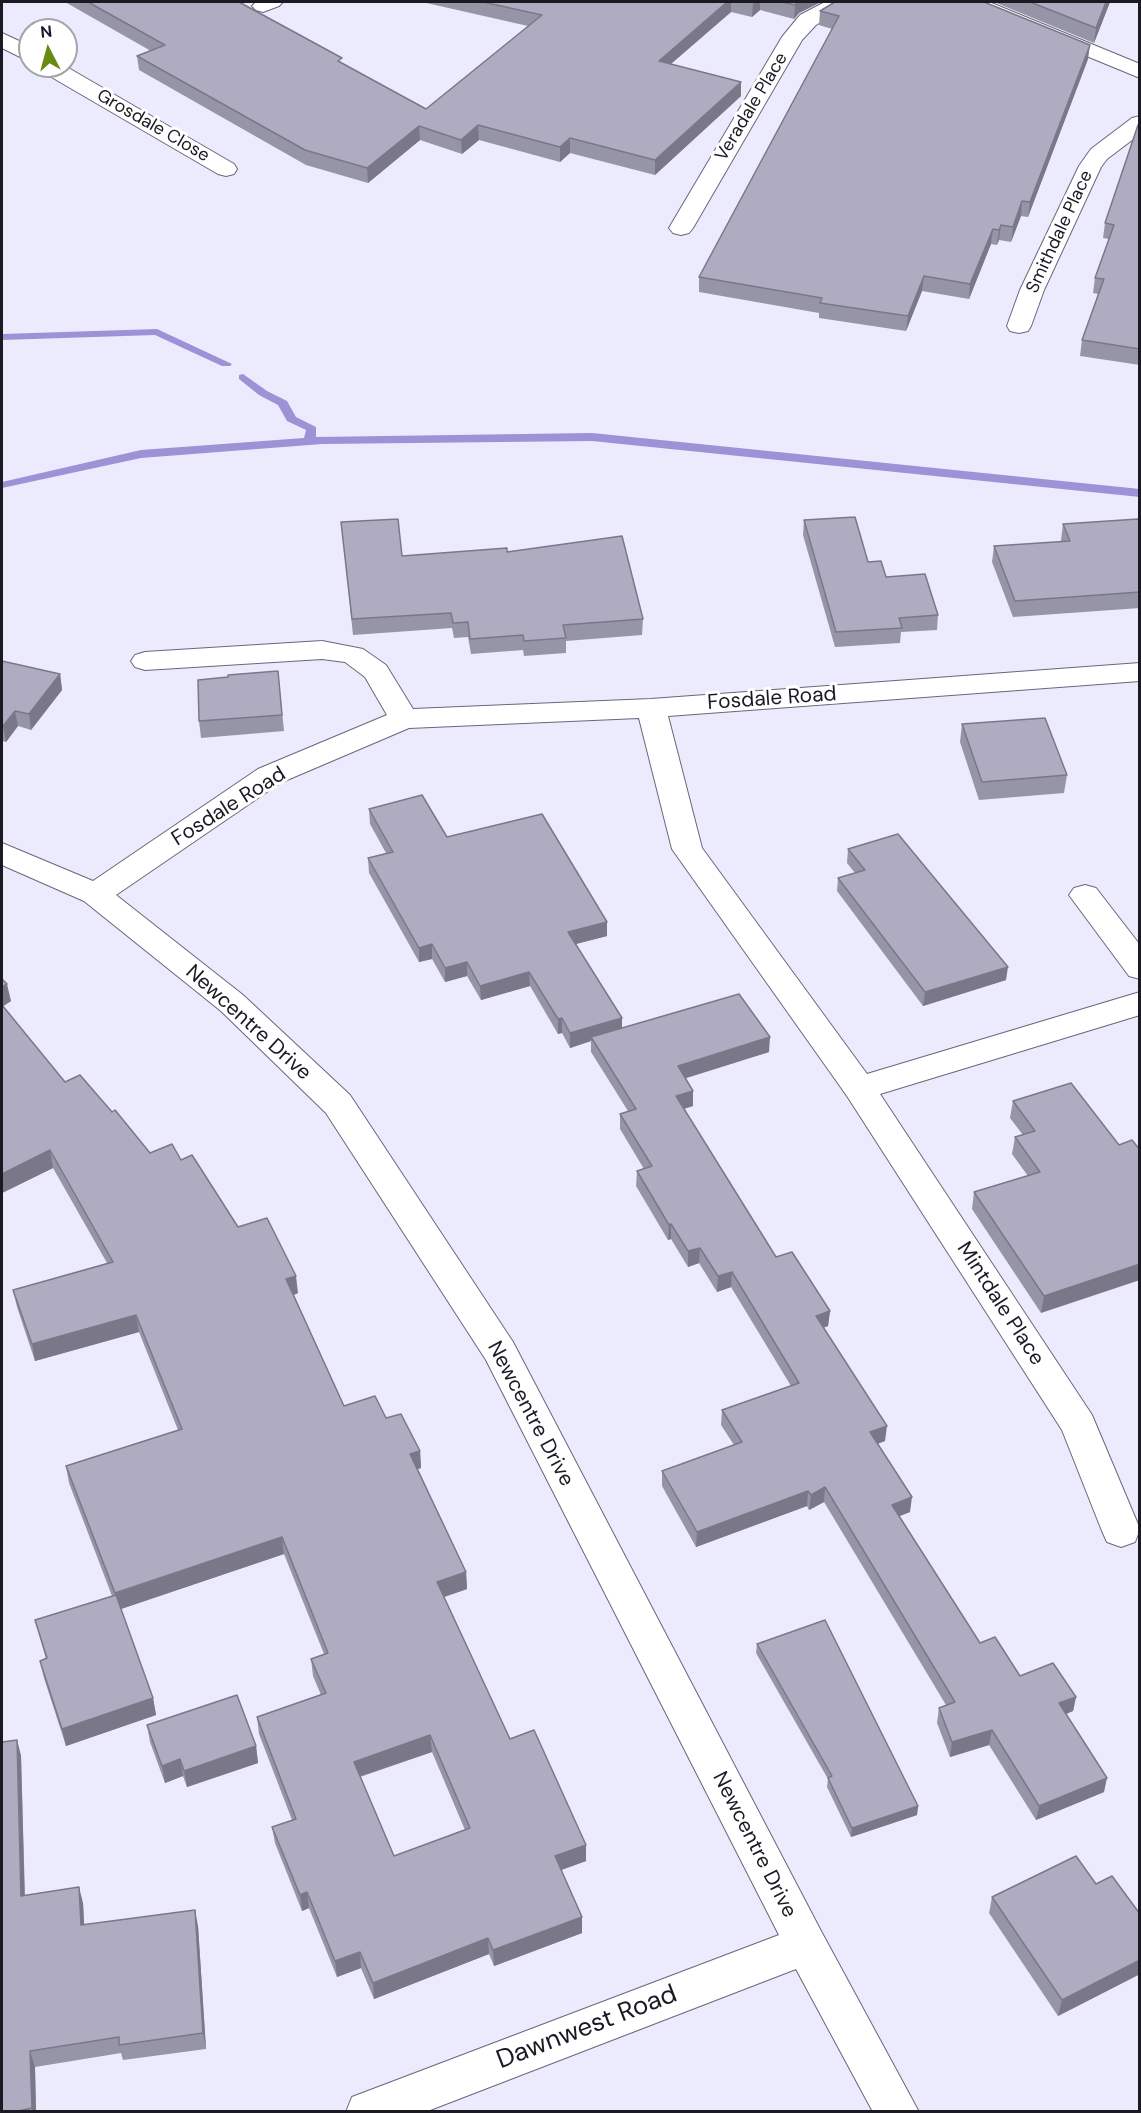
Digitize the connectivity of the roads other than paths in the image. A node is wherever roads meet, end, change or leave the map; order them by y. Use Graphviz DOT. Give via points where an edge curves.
graph roads {
  1 [pos="840,2"];
  2 [pos="972,2"];
  3 [pos="2,39"];
  4 [pos="18,48"];
  5 [pos="1140,72"];
  6 [pos="70,78"];
  7 [pos="1140,123"];
  8 [pos="226,169"];
  9 [pos="681,228"];
  10 [pos="1019,326"];
  11 [pos="145,662"];
  12 [pos="1140,672"];
  13 [pos="651,708"];
  14 [pos="404,719"];
  15 [pos="2,853"];
  16 [pos="95,894"];
  17 [pos="1085,895"];
  18 [pos="1140,968"];
  19 [pos="1140,1003"];
  20 [pos="859,1088"];
  21 [pos="1121,1531"];
  22 [pos="806,1945"];
  23 [pos="369,2112"];
  24 [pos="897,2112"];
  1 -- 9 [label="street, Veradale Place" via="808,20 793,37"];
  2 -- 5 [label="street"];
  3 -- 4 [label="street"];
  6 -- 8 [label="street, Grosdale Close"];
  7 -- 10 [label="street, Smithdale Place" via="1099,154 1090,166"];
  11 -- 14 [label="street" via="322,650 353,655 376,671"];
  12 -- 13 [label="street, Fosdale Road"];
  13 -- 14 [label="street, Fosdale Road"];
  13 -- 20 [label="street, Mintdale Place" via="687,849"];
  14 -- 16 [label="street, Fosdale Road" via="269,776"];
  15 -- 16 [label="street, Newcentre Drive"];
  16 -- 22 [label="street, Newcentre Drive" via="232,1003 338,1104 500,1352"];
  17 -- 18 [label="street"];
  19 -- 20 [label="street"];
  20 -- 21 [label="street, Mintdale Place" via="1080,1425"];
  22 -- 23 [label="street, Dawnwest Road"];
  22 -- 24 [label="street, Newcentre Drive"];
}
